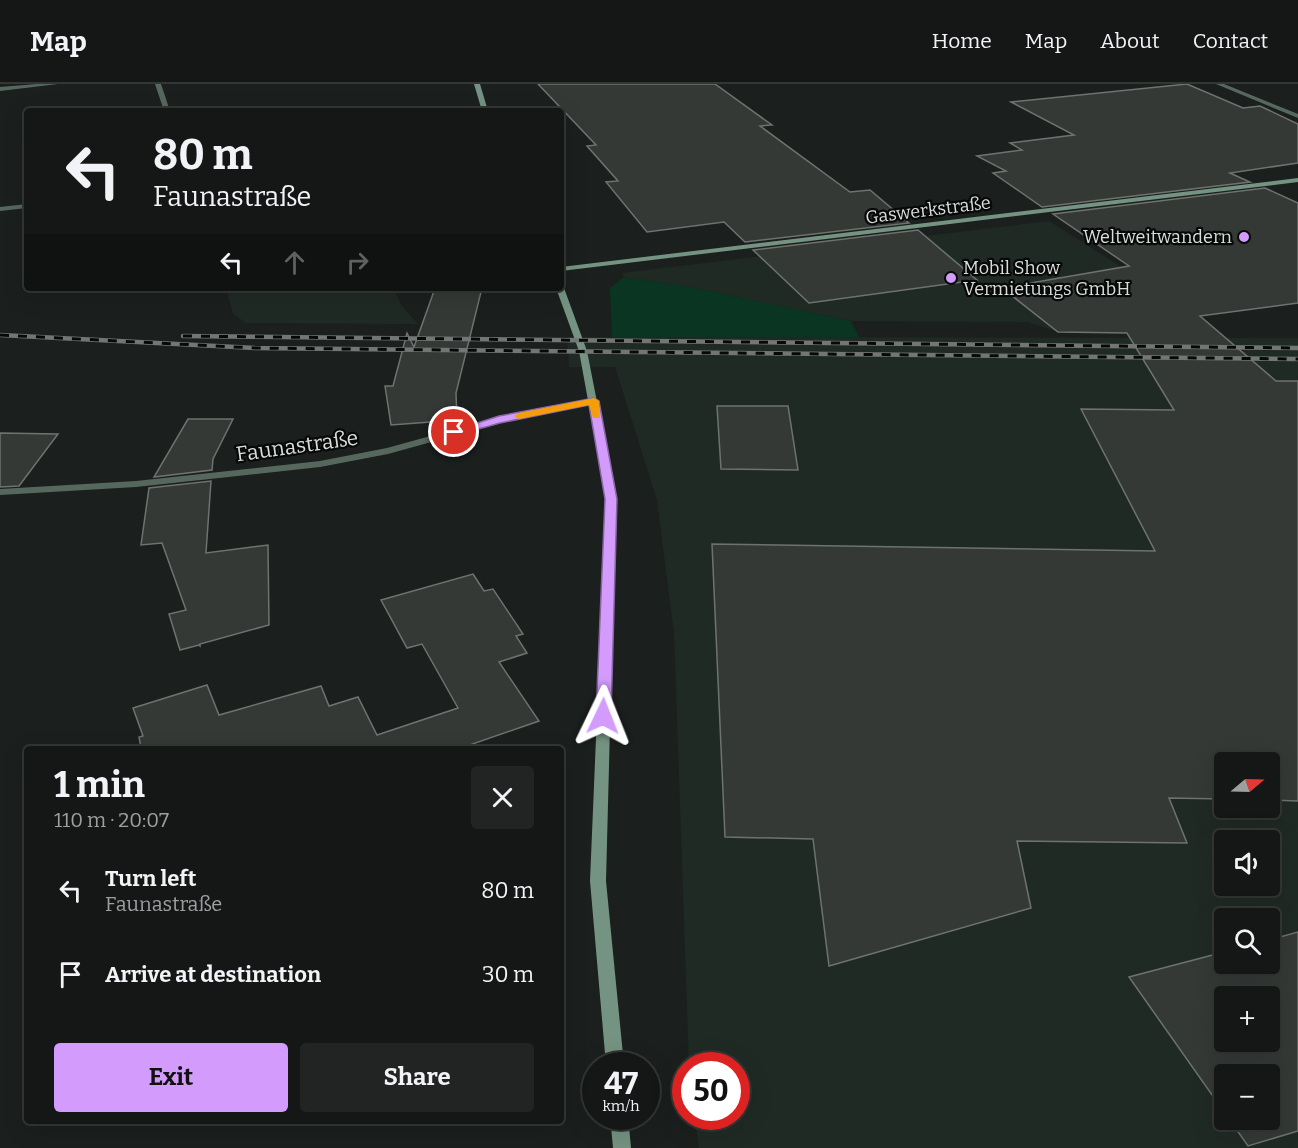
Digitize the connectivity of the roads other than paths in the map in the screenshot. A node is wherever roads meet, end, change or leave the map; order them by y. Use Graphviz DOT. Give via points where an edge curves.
graph roads {
  1 [pos="55,84"];
  2 [pos="158,84"];
  3 [pos="477,84"];
  4 [pos="1219,84"];
  5 [pos="0,89"];
  6 [pos="166,108"];
  7 [pos="484,108"];
  8 [pos="1298,116"];
  9 [pos="1298,180"];
  10 [pos="24,206"];
  11 [pos="0,209"];
  12 [pos="564,269"];
  13 [pos="561,291"];
  14 [pos="594,401"];
  15 [pos="0,492"];
  16 [pos="614,1052"];
  17 [pos="620,1130"];
  18 [pos="622,1148"];
  1 -- 5 [label="street"];
  2 -- 6 [label="street"];
  3 -- 7 [label="main road"];
  4 -- 8 [label="street"];
  9 -- 12 [label="main road, Gaswerkstraße"];
  10 -- 11 [label="street"];
  13 -- 14 [label="main road" via="580,340"];
  14 -- 15 [label="street, Faunastraße" via="320,464 136,484"];
  14 -- 16 [label="main road" via="611,499 598,881"];
  17 -- 18 [label="main road"];
}
